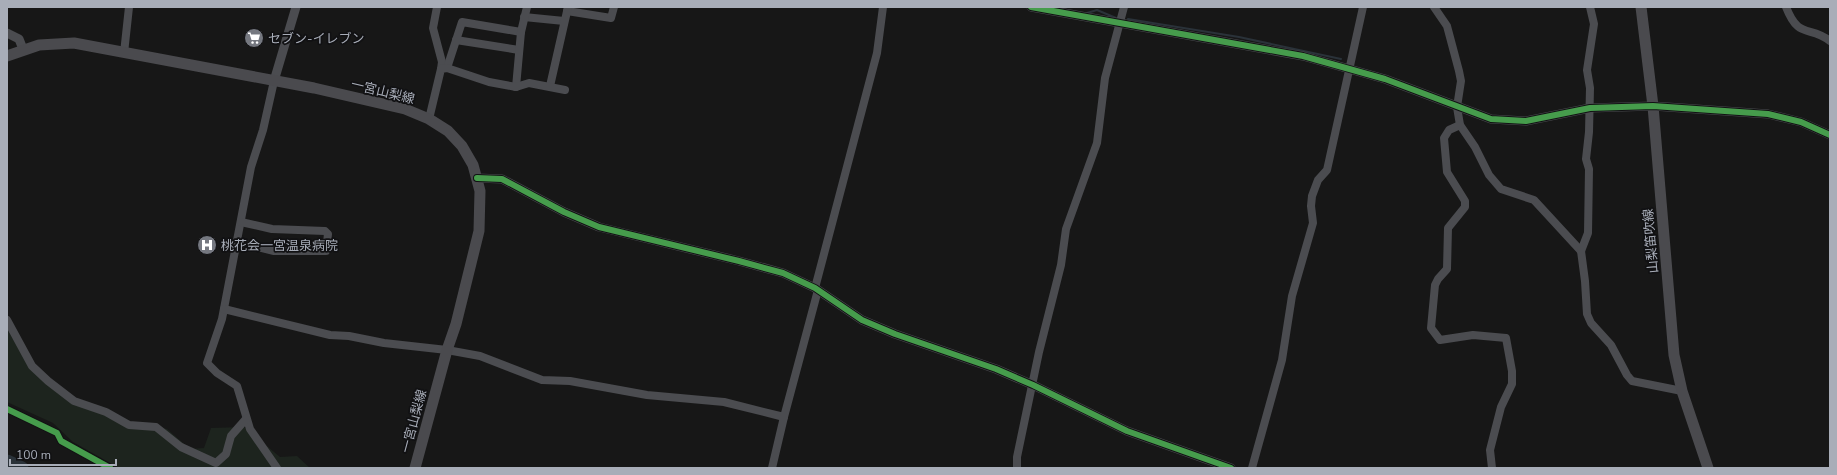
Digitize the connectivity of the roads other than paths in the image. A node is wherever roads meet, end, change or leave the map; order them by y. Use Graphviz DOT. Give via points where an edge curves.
graph roads {
  1 [pos="129,7"];
  2 [pos="296,7"];
  3 [pos="437,7"];
  4 [pos="527,7"];
  5 [pos="614,7"];
  6 [pos="883,7"];
  7 [pos="1030,7"];
  8 [pos="1124,7"];
  9 [pos="1363,7"];
  10 [pos="1434,7"];
  11 [pos="1590,7"];
  12 [pos="1641,7"];
  13 [pos="1786,7"];
  14 [pos="568,9"];
  15 [pos="524,16"];
  16 [pos="564,21"];
  17 [pos="1120,23"];
  18 [pos="521,32"];
  19 [pos="7,33"];
  20 [pos="456,40"];
  21 [pos="1830,41"];
  22 [pos="23,49"];
  23 [pos="519,50"];
  24 [pos="124,53"];
  25 [pos="7,56"];
  26 [pos="444,68"];
  27 [pos="1350,68"];
  28 [pos="274,81"];
  29 [pos="550,86"];
  30 [pos="516,87"];
  31 [pos="565,90"];
  32 [pos="1653,106"];
  33 [pos="1457,107"];
  34 [pos="1590,108"];
  35 [pos="428,119"];
  36 [pos="1460,125"];
  37 [pos="1830,135"];
  38 [pos="477,178"];
  39 [pos="241,222"];
  40 [pos="236,242"];
  41 [pos="1581,250"];
  42 [pos="817,289"];
  43 [pos="224,309"];
  44 [pos="7,320"];
  45 [pos="447,350"];
  46 [pos="1033,385"];
  47 [pos="1682,391"];
  48 [pos="784,417"];
  49 [pos="246,419"];
  50 [pos="416,464"];
  51 [pos="1219,466"];
  52 [pos="277,468"];
  53 [pos="408,468"];
  54 [pos="772,468"];
  55 [pos="1017,468"];
  56 [pos="1231,468"];
  57 [pos="1252,468"];
  58 [pos="1492,468"];
  59 [pos="1708,468"];
  1 -- 24 [label="street"];
  2 -- 28 [label="street"];
  3 -- 26 [label="street" via="433,28"];
  4 -- 15 [label="street"];
  5 -- 14 [label="street" via="611,18"];
  6 -- 42 [label="street" via="877,53 833,214"];
  7 -- 17 [label="street"];
  8 -- 17 [label="street"];
  9 -- 27 [label="street"];
  10 -- 33 [label="street" via="1446,26 1459,70 1461,81"];
  11 -- 34 [label="street" via="1594,24 1587,70"];
  12 -- 32 [label="main road, 山梨笛吹線"];
  13 -- 21 [label="street" via="1795,25 1808,32 1823,35"];
  14 -- 16 [label="street"];
  15 -- 16 [label="street"];
  15 -- 18 [label="street"];
  16 -- 29 [label="street"];
  17 -- 27 [label="street" via="1249,45"];
  17 -- 46 [label="street" via="1105,78 1097,143 1066,229 1061,265"];
  18 -- 20 [label="street" via="462,22"];
  18 -- 23 [label="street"];
  19 -- 22 [label="street" via="19,39"];
  20 -- 23 [label="street"];
  20 -- 26 [label="street"];
  22 -- 24 [label="main road, 一宮山梨線" via="56,42"];
  22 -- 25 [label="main road, 一宮山梨線"];
  23 -- 30 [label="street"];
  24 -- 28 [label="main road, 一宮山梨線"];
  26 -- 30 [label="street" via="489,82"];
  26 -- 35 [label="street"];
  27 -- 33 [label="street"];
  27 -- 57 [label="street" via="1335,125 1327,170 1318,180 1312,196 1313,223 1292,296 1282,360"];
  28 -- 35 [label="main road, 一宮山梨線" via="405,109"];
  28 -- 39 [label="street" via="263,130 251,167"];
  29 -- 30 [label="street" via="529,83"];
  29 -- 31 [label="street"];
  32 -- 34 [label="street"];
  32 -- 37 [label="street" via="1768,114 1802,122"];
  32 -- 47 [label="main road, 山梨笛吹線" via="1674,355"];
  33 -- 34 [label="street" via="1491,119 1510,121 1538,120"];
  33 -- 36 [label="street"];
  34 -- 41 [label="street" via="1586,159 1589,169 1588,233"];
  35 -- 38 [label="main road, 一宮山梨線" via="448,131 462,146 469,156"];
  36 -- 41 [label="street" via="1475,146 1489,175 1501,189 1534,200"];
  36 -- 58 [label="street" via="1449,130 1444,138 1448,172 1465,201 1465,207 1448,228 1447,269 1435,285 1431,328 1440,340 1473,335 1506,338 1512,384 1501,407 1490,450"];
  38 -- 42 [label="street" via="502,179 564,212 599,227 783,273"];
  38 -- 45 [label="main road, 一宮山梨線" via="480,202 479,231"];
  39 -- 40 [label="street"];
  39 -- 40 [label="street" via="272,229 325,231 328,234 326,251 274,251"];
  40 -- 43 [label="street"];
  41 -- 47 [label="street" via="1587,314 1591,323 1611,345 1626,375 1633,381"];
  42 -- 46 [label="street" via="862,320"];
  42 -- 48 [label="street"];
  43 -- 45 [label="street" via="330,335"];
  43 -- 49 [label="street" via="207,363 216,373 237,386"];
  44 -- 49 [label="street" via="32,366 48,382 74,401 106,412 129,425 156,427 181,447 216,462 226,454 231,436"];
  45 -- 48 [label="street" via="492,360 542,380 647,395 724,402"];
  45 -- 50 [label="main road, 一宮山梨線"];
  46 -- 51 [label="street" via="1127,431"];
  46 -- 55 [label="street" via="1017,457"];
  47 -- 59 [label="main road, 山梨笛吹線"];
  48 -- 54 [label="street"];
  49 -- 52 [label="street" via="253,434"];
  50 -- 53 [label="street"];
  51 -- 56 [label="street"];
}
